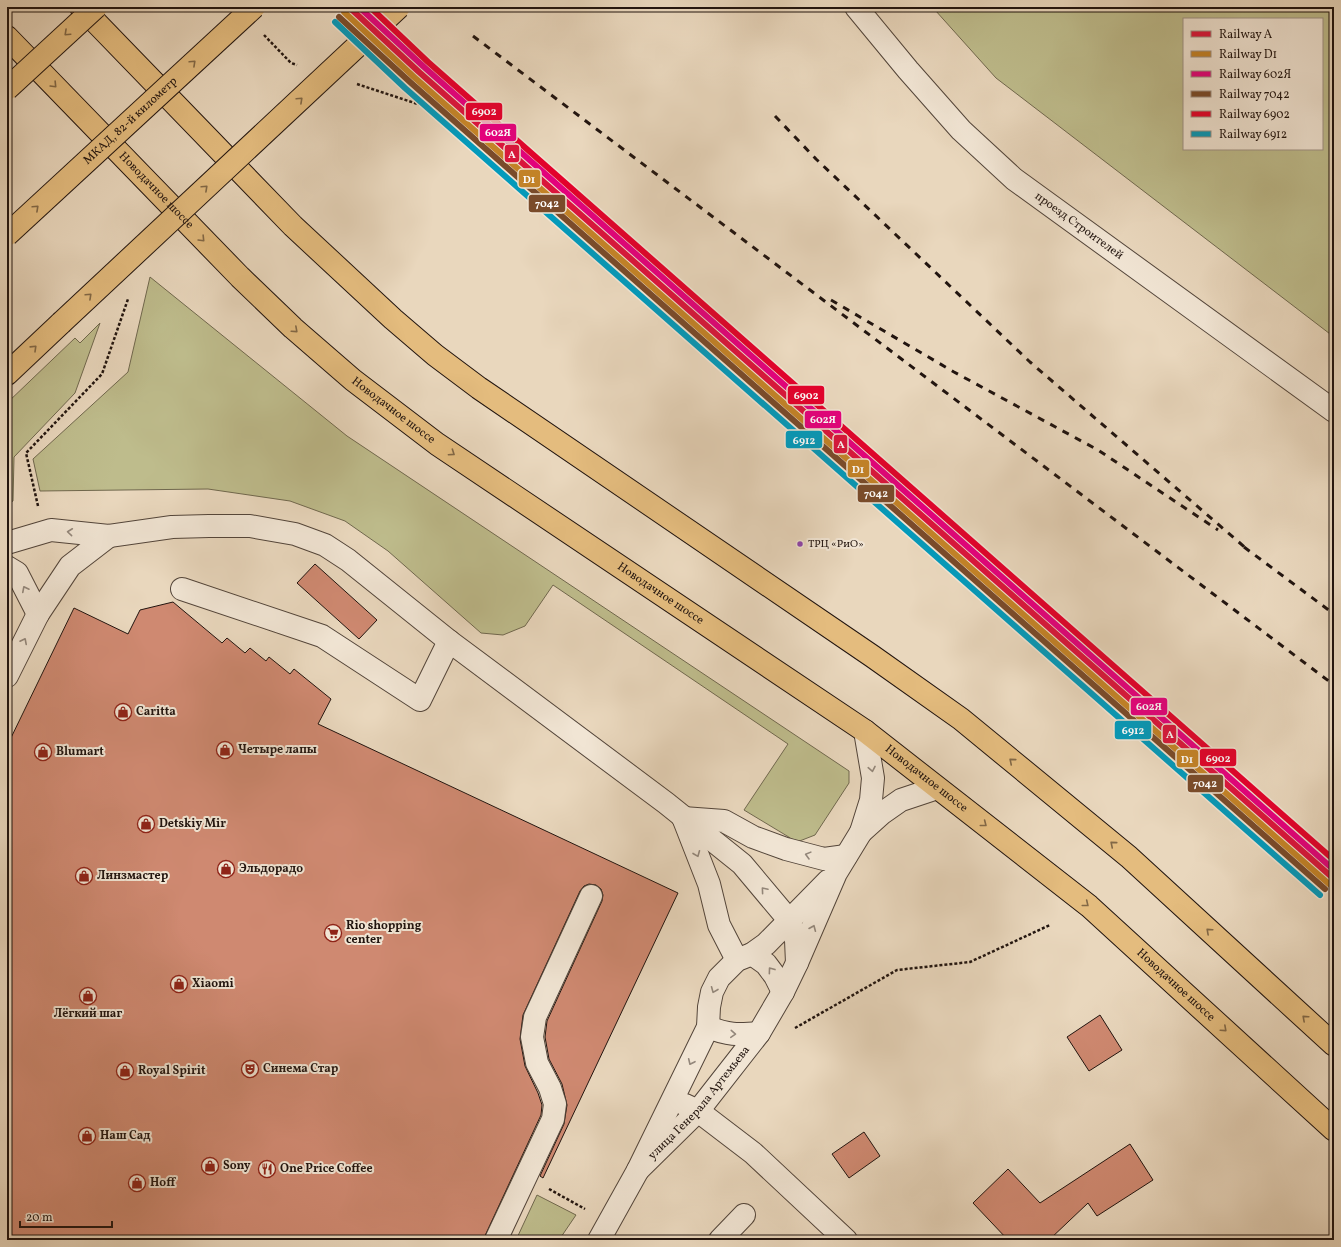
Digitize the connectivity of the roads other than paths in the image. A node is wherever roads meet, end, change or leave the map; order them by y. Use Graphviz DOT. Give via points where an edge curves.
graph roads {
  1 [pos="81,7"];
  2 [pos="96,7"];
  3 [pos="254,7"];
  4 [pos="399,7"];
  5 [pos="856,7"];
  6 [pos="7,36"];
  7 [pos="7,89"];
  8 [pos="7,235"];
  9 [pos="7,374"];
  10 [pos="1334,411"];
  11 [pos="109,536"];
  12 [pos="7,543"];
  13 [pos="7,567"];
  14 [pos="182,589"];
  15 [pos="38,614"];
  16 [pos="449,641"];
  17 [pos="7,676"];
  18 [pos="864,731"];
  19 [pos="937,788"];
  20 [pos="683,818"];
  21 [pos="861,832"];
  22 [pos="841,865"];
  23 [pos="591,896"];
  24 [pos="789,920"];
  25 [pos="745,957"];
  26 [pos="797,964"];
  27 [pos="783,992"];
  28 [pos="708,1027"];
  29 [pos="758,1033"];
  30 [pos="1334,1045"];
  31 [pos="674,1100"];
  32 [pos="698,1111"];
  33 [pos="1334,1130"];
  34 [pos="638,1170"];
  35 [pos="744,1215"];
  36 [pos="496,1240"];
  37 [pos="599,1240"];
  38 [pos="720,1240"];
  39 [pos="846,1240"];
  30 -- 1 [label="main road, one-way" via="1129,857 961,719 435,355 293,226"];
  2 -- 7 [label="main road, one-way, bridge"];
  8 -- 3 [label="main road, МКАД, 82-й километр, one-way, bridge"];
  9 -- 4 [label="main road, one-way, bridge"];
  5 -- 10 [label="street, проезд Строителей" via="961,130 1014,179"];
  6 -- 18 [label="main road, Новодачное шоссе, one-way" via="240,277 353,380 437,444"];
  11 -- 12 [label="street, one-way" via="51,530"];
  11 -- 15 [label="street" via="70,566"];
  11 -- 16 [label="street" via="172,527 209,526 250,526 295,534 325,545 348,560"];
  15 -- 13 [label="street, one-way" via="17,573"];
  14 -- 16 [label="street" via="322,636 420,700"];
  17 -- 15 [label="street, one-way"];
  16 -- 20 [label="street"];
  18 -- 19 [label="main road, Новодачное шоссе"];
  18 -- 21 [label="street, one-way" via="873,778 871,800"];
  19 -- 21 [label="street" via="901,800"];
  19 -- 33 [label="main road, Новодачное шоссе, one-way" via="1089,906"];
  22 -- 20 [label="street, one-way" via="753,837 724,821"];
  24 -- 20 [label="street, one-way" via="742,864"];
  20 -- 25 [label="street, one-way" via="709,884 719,925"];
  21 -- 22 [label="street, улица Генерала Артемьева"];
  22 -- 24 [label="street, улица Генерала Артемьева"];
  26 -- 22 [label="street, улица Генерала Артемьева, one-way"];
  23 -- 36 [label="street" via="535,1017 532,1037 536,1063 550,1088 555,1104 553,1119"];
  24 -- 25 [label="street, улица Генерала Артемьева" via="766,944"];
  24 -- 26 [label="street" via="796,940"];
  27 -- 25 [label="street, one-way" via="766,964"];
  25 -- 28 [label="street, улица Генерала Артемьева, one-way" via="719,978 712,992"];
  26 -- 27 [label="street, улица Генерала Артемьева"];
  27 -- 29 [label="street, улица Генерала Артемьева"];
  28 -- 29 [label="street, улица Генерала Артемьева, one-way" via="724,1033"];
  28 -- 31 [label="street, улица Генерала Артемьева, one-way"];
  29 -- 32 [label="street, улица Генерала Артемьева"];
  31 -- 32 [label="street"];
  31 -- 34 [label="street, улица Генерала Артемьева"];
  32 -- 34 [label="street, улица Генерала Артемьева"];
  32 -- 39 [label="street" via="753,1153"];
  34 -- 37 [label="street, улица Генерала Артемьева"];
  35 -- 38 [label="street"];
}
